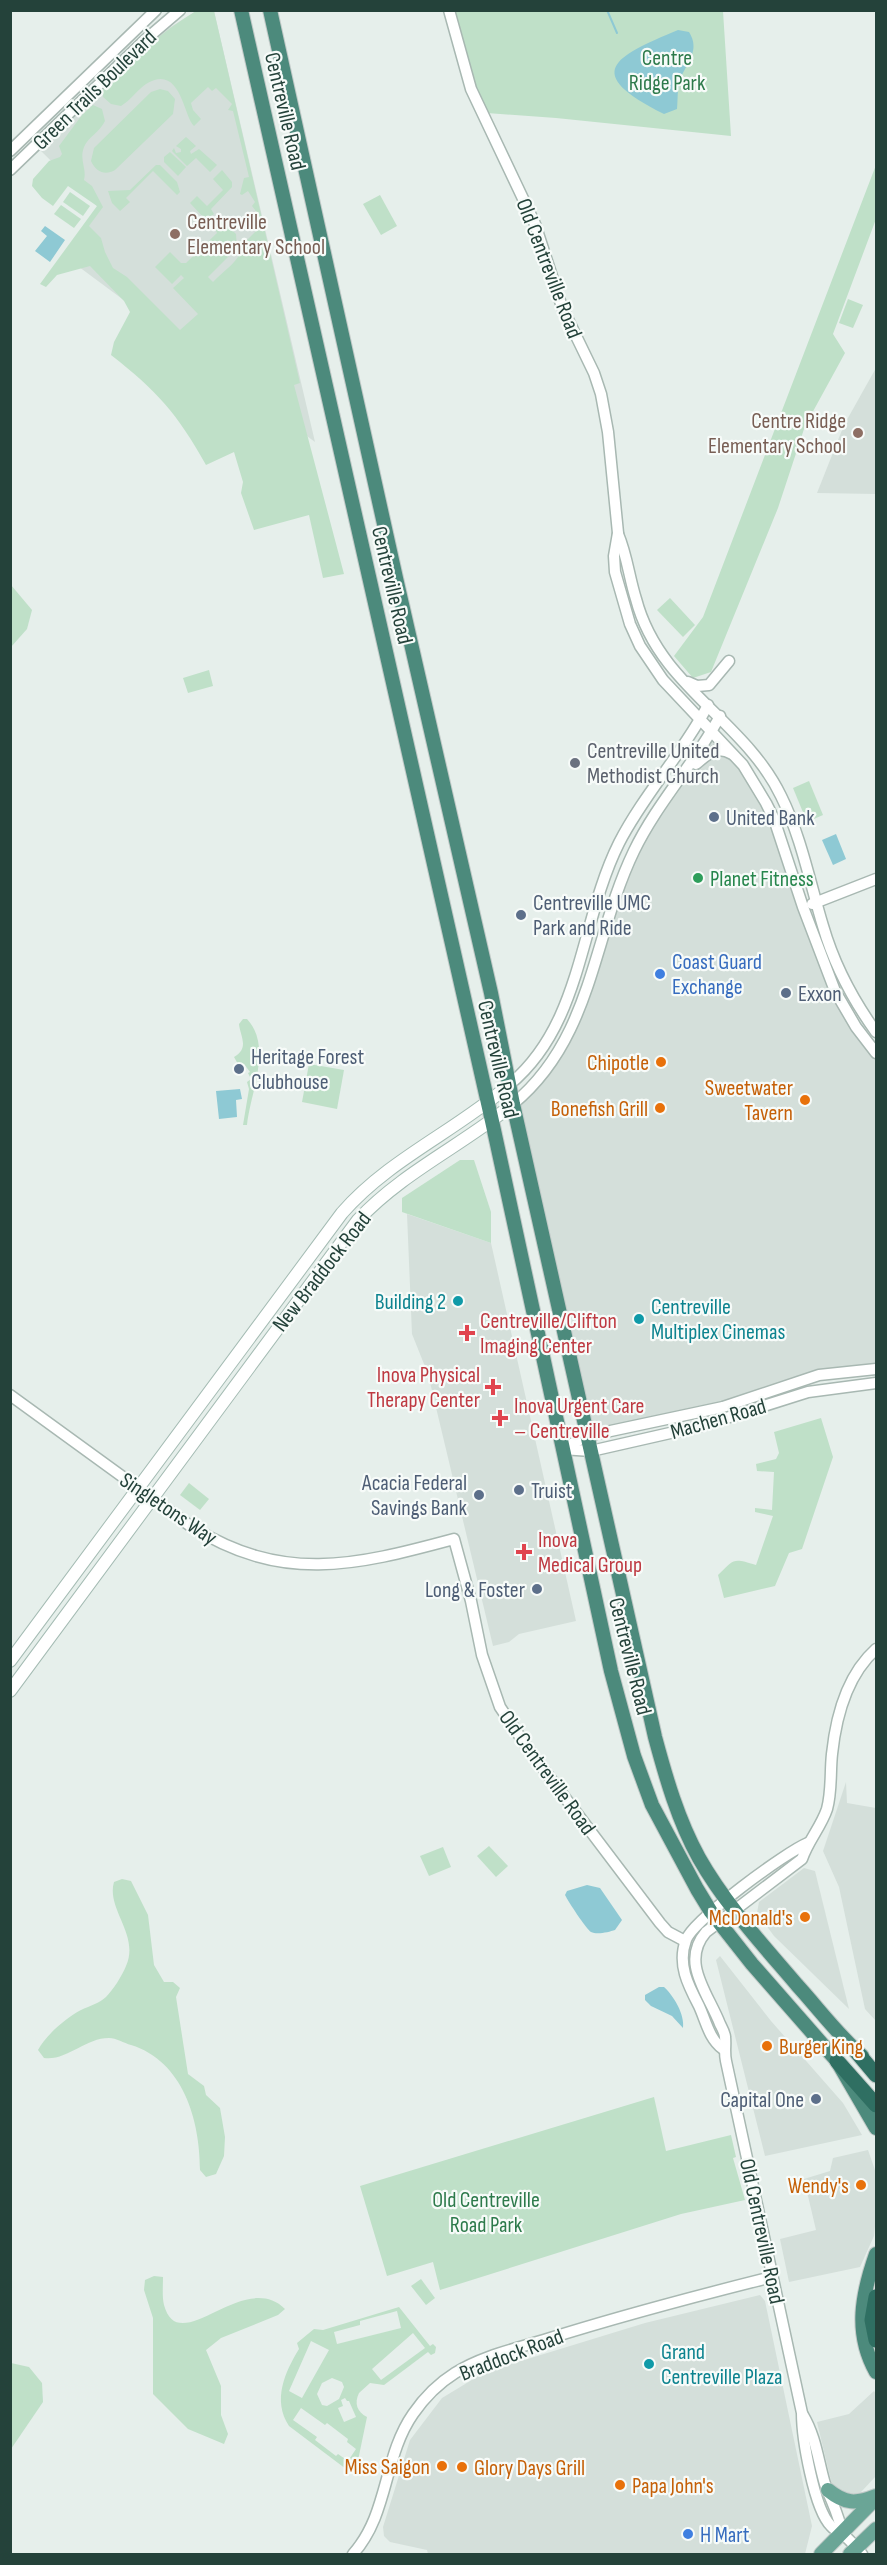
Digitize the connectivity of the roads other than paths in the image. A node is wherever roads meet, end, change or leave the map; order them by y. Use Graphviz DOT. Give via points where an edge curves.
graph roads {
  1 [pos="156,10"];
  2 [pos="180,10"];
  3 [pos="241,10"];
  4 [pos="270,10"];
  5 [pos="449,10"];
  6 [pos="10,151"];
  7 [pos="10,170"];
  8 [pos="618,533"];
  9 [pos="729,661"];
  10 [pos="683,679"];
  11 [pos="708,705"];
  12 [pos="720,716"];
  13 [pos="700,721"];
  14 [pos="711,732"];
  15 [pos="734,755"];
  16 [pos="682,776"];
  17 [pos="876,879"];
  18 [pos="816,902"];
  19 [pos="803,907"];
  20 [pos="876,1032"];
  21 [pos="876,1053"];
  22 [pos="509,1085"];
  23 [pos="488,1104"];
  24 [pos="513,1104"];
  25 [pos="492,1121"];
  26 [pos="876,1369"];
  27 [pos="876,1383"];
  28 [pos="10,1395"];
  29 [pos="587,1436"];
  30 [pos="562,1449"];
  31 [pos="591,1451"];
  32 [pos="139,1488"];
  33 [pos="152,1499"];
  34 [pos="454,1539"];
  35 [pos="876,1649"];
  36 [pos="10,1661"];
  37 [pos="10,1691"];
  38 [pos="731,1904"];
  39 [pos="715,1917"];
  40 [pos="685,1941"];
  41 [pos="723,2049"];
  42 [pos="855,2050"];
  43 [pos="837,2061"];
  44 [pos="876,2069"];
  45 [pos="876,2075"];
  46 [pos="876,2105"];
  47 [pos="876,2128"];
  48 [pos="876,2254"];
  49 [pos="772,2277"];
  50 [pos="876,2297"];
  51 [pos="876,2340"];
  52 [pos="876,2372"];
  53 [pos="802,2413"];
  54 [pos="828,2490"];
  55 [pos="876,2497"];
  56 [pos="876,2529"];
  57 [pos="842,2534"];
  58 [pos="856,2552"];
  59 [pos="353,2554"];
  60 [pos="821,2554"];
  1 -- 6 [label="street, Green Trails Boulevard"];
  2 -- 7 [label="street, Green Trails Boulevard"];
  3 -- 23 [label="highway, Centreville Road"];
  4 -- 22 [label="highway, Centreville Road"];
  5 -- 8 [label="street, Old Centreville Road" via="471,88 535,224 562,308 597,383 608,432"];
  8 -- 10 [label="street" via="636,601 648,629"];
  8 -- 13 [label="street" via="615,568 624,606 640,646 663,680"];
  9 -- 10 [label="street" via="708,685 697,686"];
  10 -- 11 [label="street"];
  11 -- 12 [label="street"];
  11 -- 13 [label="street, New Braddock Road"];
  12 -- 14 [label="street, New Braddock Road"];
  12 -- 18 [label="street" via="758,758 782,797"];
  13 -- 14 [label="street"];
  13 -- 22 [label="street, New Braddock Road" via="620,842 558,1022 532,1063"];
  14 -- 15 [label="street"];
  14 -- 16 [label="street, New Braddock Road"];
  15 -- 16 [label="street" via="715,750"];
  15 -- 19 [label="street" via="774,819"];
  16 -- 24 [label="street, New Braddock Road" via="647,829 625,872 572,1029 550,1065"];
  17 -- 18 [label="street"];
  18 -- 19 [label="street"];
  18 -- 20 [label="street" via="823,929 852,995"];
  19 -- 21 [label="street" via="835,991"];
  22 -- 23 [label="main road, New Braddock Road"];
  22 -- 24 [label="highway, Centreville Road"];
  23 -- 25 [label="highway, Centreville Road"];
  23 -- 32 [label="main road, New Braddock Road" via="397,1163 350,1204"];
  24 -- 25 [label="main road, New Braddock Road"];
  24 -- 29 [label="highway, Centreville Road"];
  25 -- 30 [label="highway, Centreville Road"];
  25 -- 33 [label="main road, New Braddock Road" via="406,1177 358,1220"];
  26 -- 29 [label="street, Machen Road" via="819,1375 723,1407"];
  27 -- 31 [label="street, Machen Road" via="808,1392 701,1426"];
  28 -- 32 [label="street, Singletons Way"];
  29 -- 30 [label="street, Machen Road"];
  29 -- 31 [label="highway, Centreville Road"];
  30 -- 31 [label="street, Machen Road"];
  30 -- 39 [label="highway, Centreville Road" via="634,1756 665,1832"];
  31 -- 38 [label="highway, Centreville Road" via="666,1777 699,1858"];
  32 -- 33 [label="street, Singletons Way"];
  32 -- 36 [label="main road, New Braddock Road"];
  33 -- 34 [label="street, Singletons Way" via="204,1535 266,1560 316,1565 358,1563"];
  33 -- 37 [label="main road, New Braddock Road"];
  34 -- 40 [label="street, Old Centreville Road" via="482,1656 500,1707 660,1923"];
  35 -- 38 [label="street, Old Centreville Road" via="845,1693 836,1725 827,1808 802,1859"];
  38 -- 39 [label="street, Old Centreville Road"];
  38 -- 42 [label="highway, Centreville Road"];
  39 -- 40 [label="street, Old Centreville Road" via="693,1928"];
  39 -- 41 [label="street, Old Centreville Road" via="700,1940 694,1961 726,2037"];
  39 -- 43 [label="highway, Centreville Road"];
  40 -- 41 [label="street, Old Centreville Road" via="683,1964 687,1984 714,2042"];
  41 -- 49 [label="street, Old Centreville Road"];
  42 -- 44 [label="highway, Centreville Road"];
  42 -- 45 [label="highway"];
  43 -- 46 [label="highway"];
  43 -- 47 [label="highway, Centreville Road"];
  48 -- 52 [label="highway" via="861,2311 862,2332"];
  49 -- 53 [label="street, Old Centreville Road"];
  49 -- 59 [label="street, Braddock Road" via="580,2328 487,2358 455,2373 411,2415 397,2446 381,2505 367,2537"];
  50 -- 51 [label="highway" via="872,2320"];
  53 -- 54 [label="street, Old Centreville Road" via="814,2435"];
  53 -- 57 [label="street, Old Centreville Road" via="802,2436 821,2508 831,2527"];
  54 -- 55 [label="main road" via="848,2502"];
  54 -- 57 [label="street, Old Centreville Road" via="841,2519"];
  55 -- 57 [label="main road"];
  56 -- 58 [label="main road"];
  57 -- 58 [label="street, Old Centreville Road"];
  57 -- 60 [label="main road"];
}
